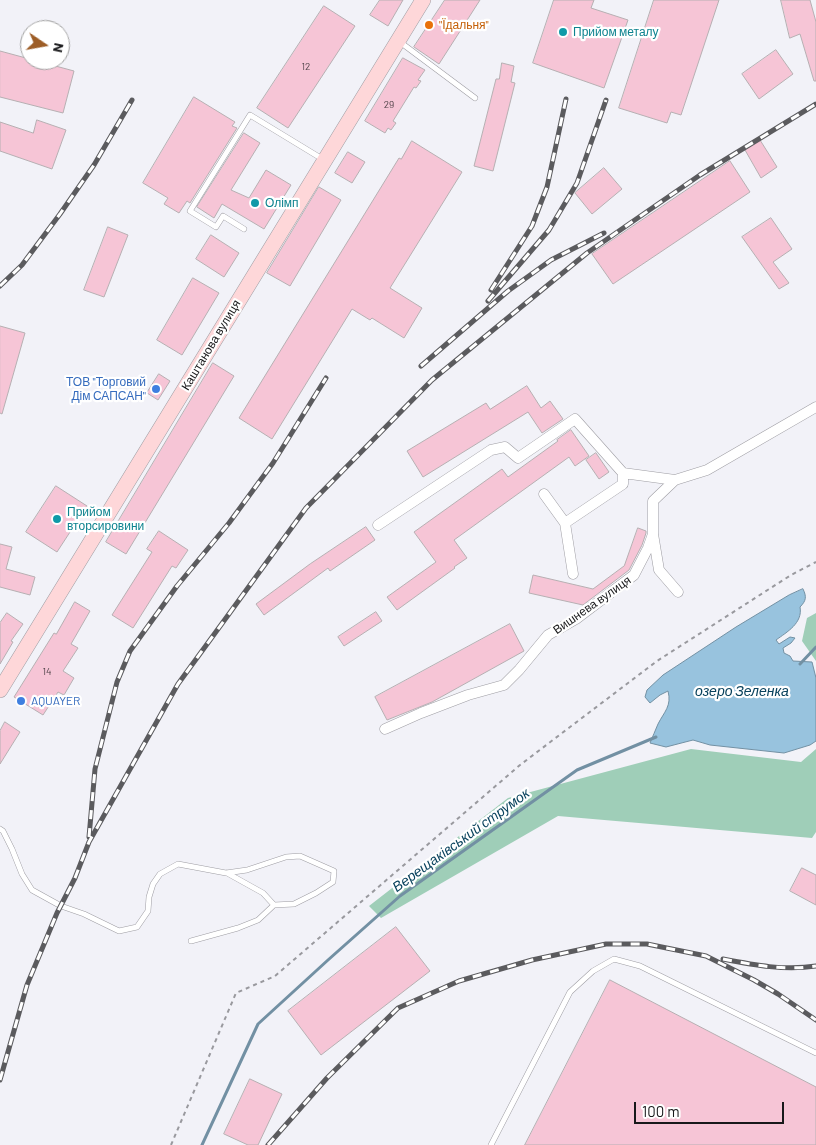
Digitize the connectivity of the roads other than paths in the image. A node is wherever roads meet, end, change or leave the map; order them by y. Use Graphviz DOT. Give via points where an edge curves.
graph roads {
  1 [pos="423,0"];
  2 [pos="398,41"];
  3 [pos="475,98"];
  4 [pos="324,160"];
  5 [pos="244,229"];
  6 [pos="816,407"];
  7 [pos="623,473"];
  8 [pos="675,480"];
  9 [pos="544,494"];
  10 [pos="565,523"];
  11 [pos="378,525"];
  12 [pos="653,534"];
  13 [pos="573,574"];
  14 [pos="678,592"];
  15 [pos="0,690"];
  16 [pos="385,729"];
  17 [pos="0,829"];
  18 [pos="226,873"];
  19 [pos="274,905"];
  20 [pos="191,941"];
  21 [pos="816,1053"];
  22 [pos="491,1145"];
  1 -- 2 [label="street, Каштанова вулиця"];
  2 -- 3 [label="lane"];
  2 -- 4 [label="street, Каштанова вулиця"];
  4 -- 5 [label="lane" via="250,115 190,211 216,227 223,216"];
  4 -- 15 [label="street, Каштанова вулиця"];
  6 -- 8 [label="street, Вишнева вулиця" via="708,470"];
  7 -- 8 [label="street, Вишнева вулиця"];
  7 -- 10 [label="street" via="622,484"];
  7 -- 11 [label="street" via="575,419 518,458 505,447 492,450"];
  8 -- 12 [label="street, Вишнева вулиця" via="653,501"];
  9 -- 10 [label="street"];
  10 -- 13 [label="street"];
  12 -- 14 [label="street, Вишнева вулиця" via="659,570"];
  12 -- 16 [label="street, Вишнева вулиця" via="634,575 576,619 548,635 504,685 468,695"];
  17 -- 18 [label="lane" via="32,890 119,931 137,927 148,911 153,884 160,874 178,864"];
  18 -- 19 [label="lane" via="263,893"];
  18 -- 19 [label="lane" via="300,856 334,871 333,882 316,893 294,904"];
  19 -- 20 [label="lane" via="258,920"];
  21 -- 22 [label="lane" via="640,966 614,959 593,971 570,992"];
}
